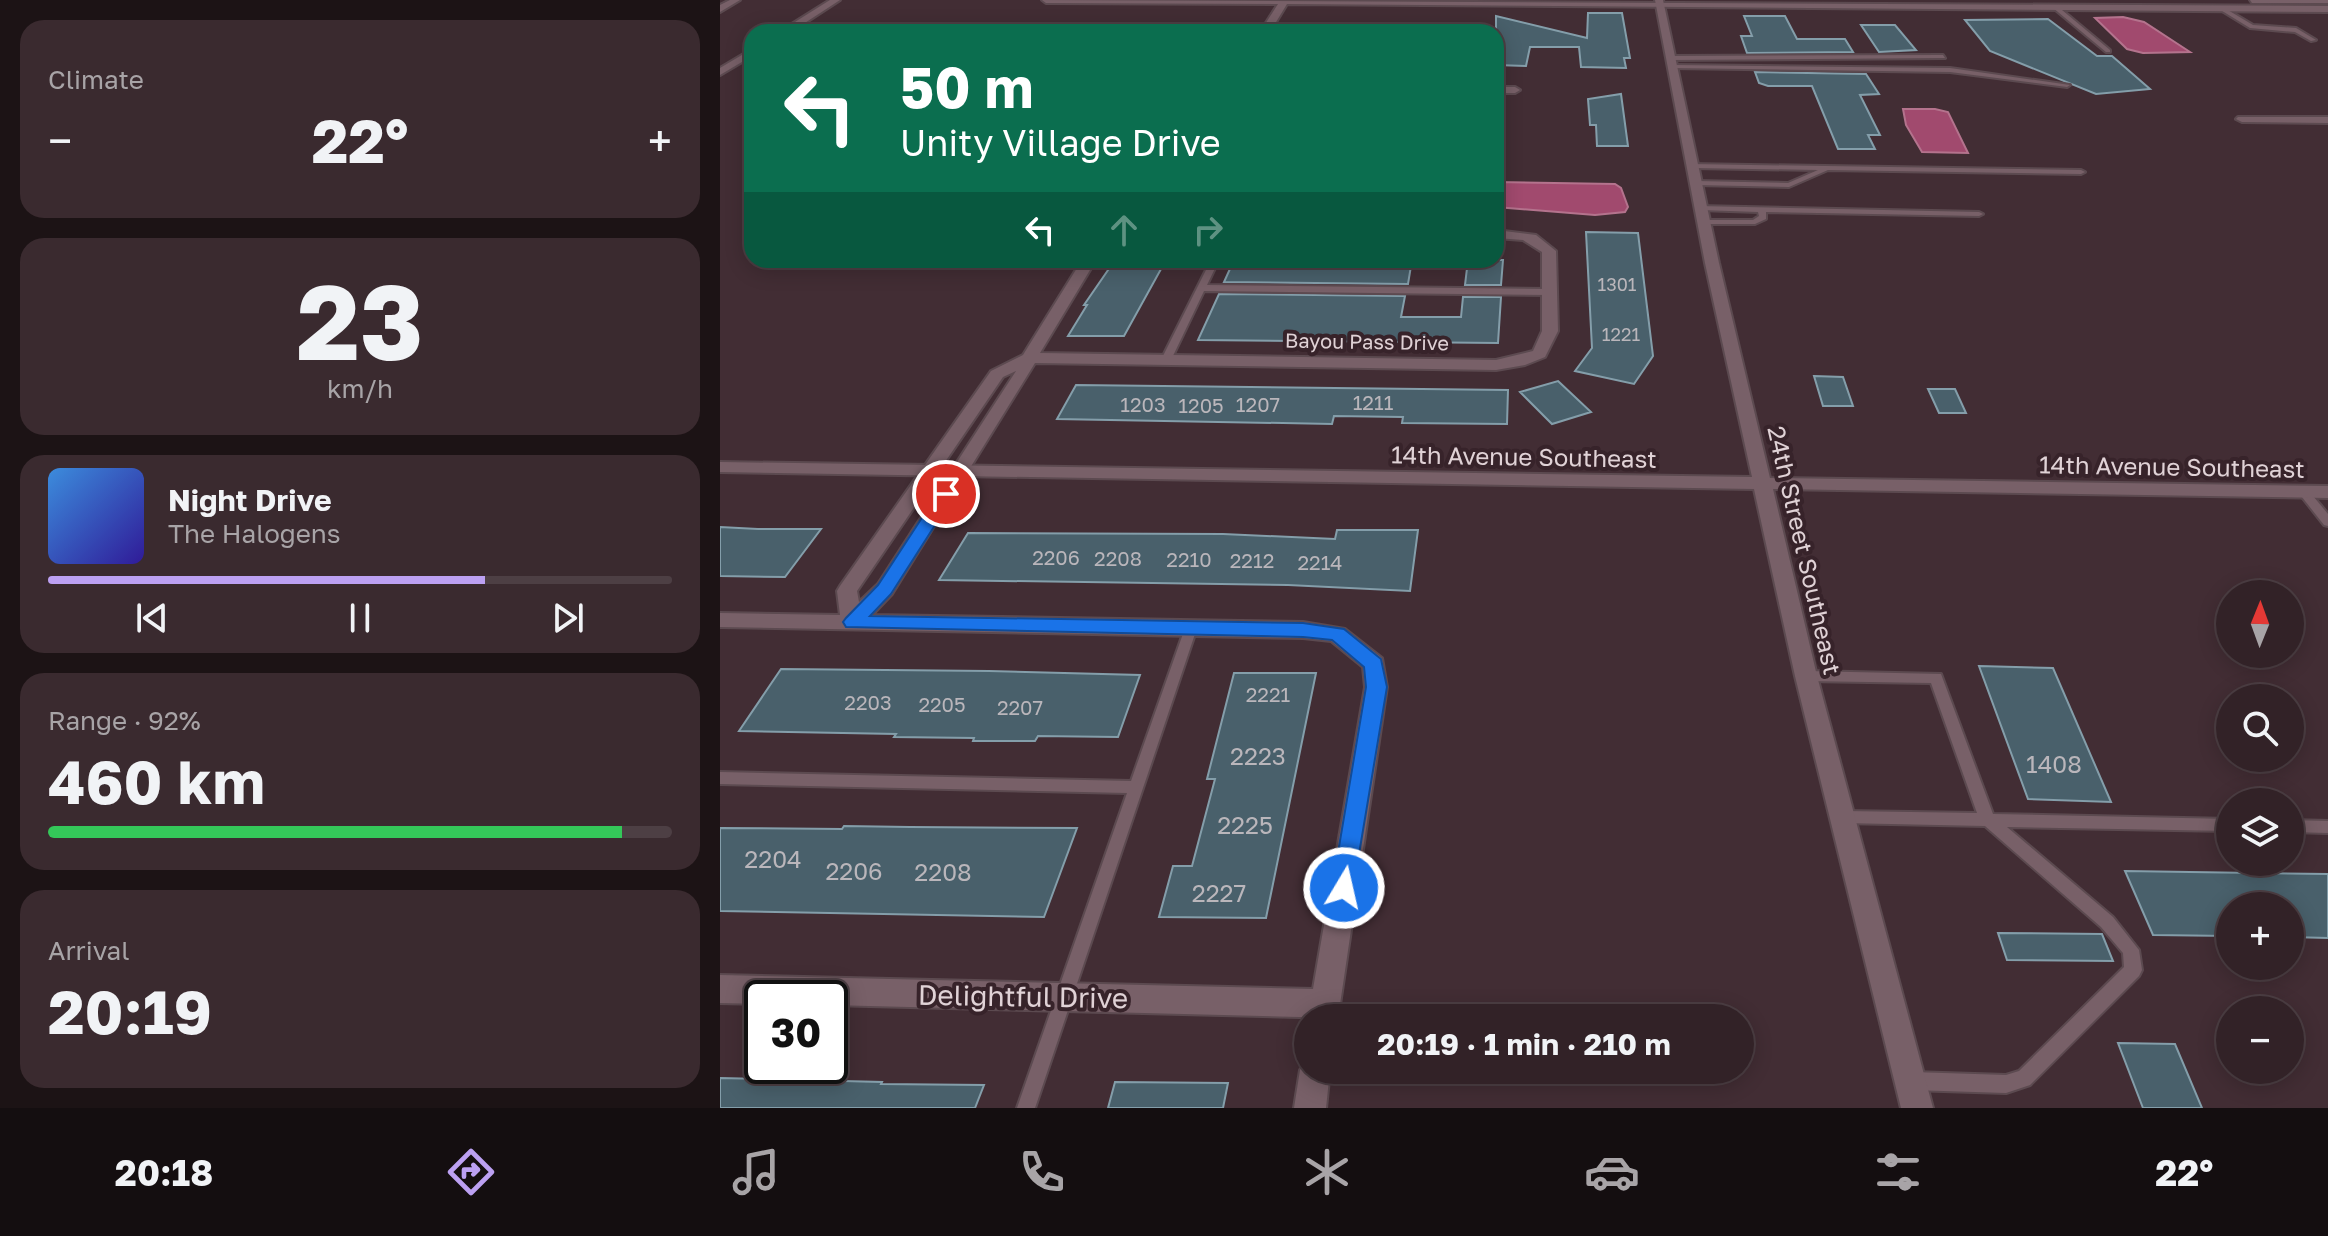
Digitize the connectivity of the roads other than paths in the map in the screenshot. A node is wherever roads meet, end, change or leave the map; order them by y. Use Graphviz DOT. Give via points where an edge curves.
graph roads {
  1 [pos="736,0"];
  2 [pos="836,0"];
  3 [pos="1046,0"];
  4 [pos="2251,0"];
  5 [pos="1285,1"];
  6 [pos="1349,1"];
  7 [pos="1523,1"];
  8 [pos="2328,1"];
  9 [pos="1659,2"];
  10 [pos="2054,6"];
  11 [pos="2221,8"];
  12 [pos="2264,8"];
  13 [pos="720,9"];
  14 [pos="2328,9"];
  15 [pos="797,24"];
  16 [pos="1270,24"];
  17 [pos="2313,40"];
  18 [pos="2108,51"];
  19 [pos="744,57"];
  20 [pos="1943,57"];
  21 [pos="1672,62"];
  22 [pos="720,72"];
  23 [pos="2067,85"];
  24 [pos="1504,90"];
  25 [pos="1515,90"];
  26 [pos="2242,119"];
  27 [pos="2328,120"];
  28 [pos="1827,168"];
  29 [pos="2081,172"];
  30 [pos="1694,175"];
  31 [pos="1762,209"];
  32 [pos="1979,214"];
  33 [pos="1702,215"];
  34 [pos="1504,235"];
  35 [pos="1084,268"];
  36 [pos="1211,268"];
  37 [pos="1201,288"];
  38 [pos="1549,292"];
  39 [pos="1029,358"];
  40 [pos="1166,360"];
  41 [pos="720,467"];
  42 [pos="932,470"];
  43 [pos="962,471"];
  44 [pos="1764,484"];
  45 [pos="2304,492"];
  46 [pos="2328,492"];
  47 [pos="2328,522"];
  48 [pos="720,620"];
  49 [pos="852,622"];
  50 [pos="1191,628"];
  51 [pos="1806,676"];
  52 [pos="720,778"];
  53 [pos="1137,787"];
  54 [pos="1843,817"];
  55 [pos="1987,819"];
  56 [pos="2216,825"];
  57 [pos="2304,826"];
  58 [pos="2328,827"];
  59 [pos="720,989"];
  60 [pos="1064,997"];
  61 [pos="1325,1004"];
  62 [pos="1294,1009"];
  63 [pos="1910,1081"];
  64 [pos="1313,1084"];
  65 [pos="1026,1108"];
  66 [pos="1310,1108"];
  67 [pos="1917,1108"];
  1 -- 13 [label="street"];
  2 -- 15 [label="street"];
  3 -- 5 [label="street"];
  4 -- 8 [label="lane"];
  4 -- 12 [label="lane"];
  5 -- 6 [label="street"];
  5 -- 16 [label="street"];
  6 -- 7 [label="street"];
  7 -- 9 [label="street"];
  9 -- 10 [label="street"];
  9 -- 21 [label="street, 24th Street Southeast"];
  10 -- 11 [label="street"];
  10 -- 18 [label="lane"];
  11 -- 12 [label="street"];
  11 -- 17 [label="lane" via="2252,27 2296,30"];
  12 -- 14 [label="street"];
  19 -- 22 [label="street"];
  20 -- 21 [label="lane"];
  21 -- 23 [label="lane" via="1950,70"];
  21 -- 30 [label="street, 24th Street Southeast"];
  24 -- 25 [label="street"];
  26 -- 27 [label="street"];
  28 -- 29 [label="lane"];
  28 -- 30 [label="lane"];
  28 -- 30 [label="lane" via="1789,185"];
  30 -- 33 [label="street, 24th Street Southeast"];
  31 -- 32 [label="lane"];
  31 -- 33 [label="lane"];
  31 -- 33 [label="lane" via="1763,217 1755,222"];
  33 -- 44 [label="street, 24th Street Southeast"];
  34 -- 38 [label="street, Bayou Pass Drive" via="1542,242 1549,251"];
  35 -- 39 [label="street"];
  36 -- 37 [label="lane"];
  37 -- 38 [label="lane"];
  37 -- 40 [label="lane"];
  38 -- 40 [label="street, Bayou Pass Drive" via="1546,344 1539,354 1519,362"];
  39 -- 40 [label="street, Bayou Pass Drive"];
  39 -- 42 [label="street" via="997,374"];
  39 -- 43 [label="street"];
  41 -- 42 [label="street, 14th Avenue Southeast"];
  42 -- 43 [label="street, 14th Avenue Southeast"];
  42 -- 49 [label="street" via="847,591"];
  43 -- 44 [label="street, 14th Avenue Southeast"];
  43 -- 49 [label="street" via="885,589"];
  44 -- 45 [label="street, 14th Avenue Southeast"];
  44 -- 51 [label="street, 24th Street Southeast"];
  45 -- 46 [label="street, 14th Avenue Southeast"];
  45 -- 47 [label="lane"];
  48 -- 49 [label="street"];
  49 -- 50 [label="street"];
  50 -- 53 [label="lane"];
  50 -- 61 [label="street" via="1337,634 1374,664 1376,687"];
  51 -- 54 [label="street, 24th Street Southeast"];
  51 -- 55 [label="lane" via="1936,678"];
  52 -- 53 [label="lane"];
  53 -- 60 [label="lane"];
  54 -- 55 [label="lane"];
  54 -- 63 [label="street, 24th Street Southeast"];
  55 -- 56 [label="lane"];
  55 -- 63 [label="lane" via="2107,922 2131,950 2133,970 2024,1079 2006,1084"];
  57 -- 58 [label="lane"];
  59 -- 60 [label="street, Delightful Drive"];
  60 -- 62 [label="street, Delightful Drive"];
  60 -- 65 [label="lane"];
  63 -- 67 [label="street, 24th Street Southeast"];
  64 -- 66 [label="street"];
}
